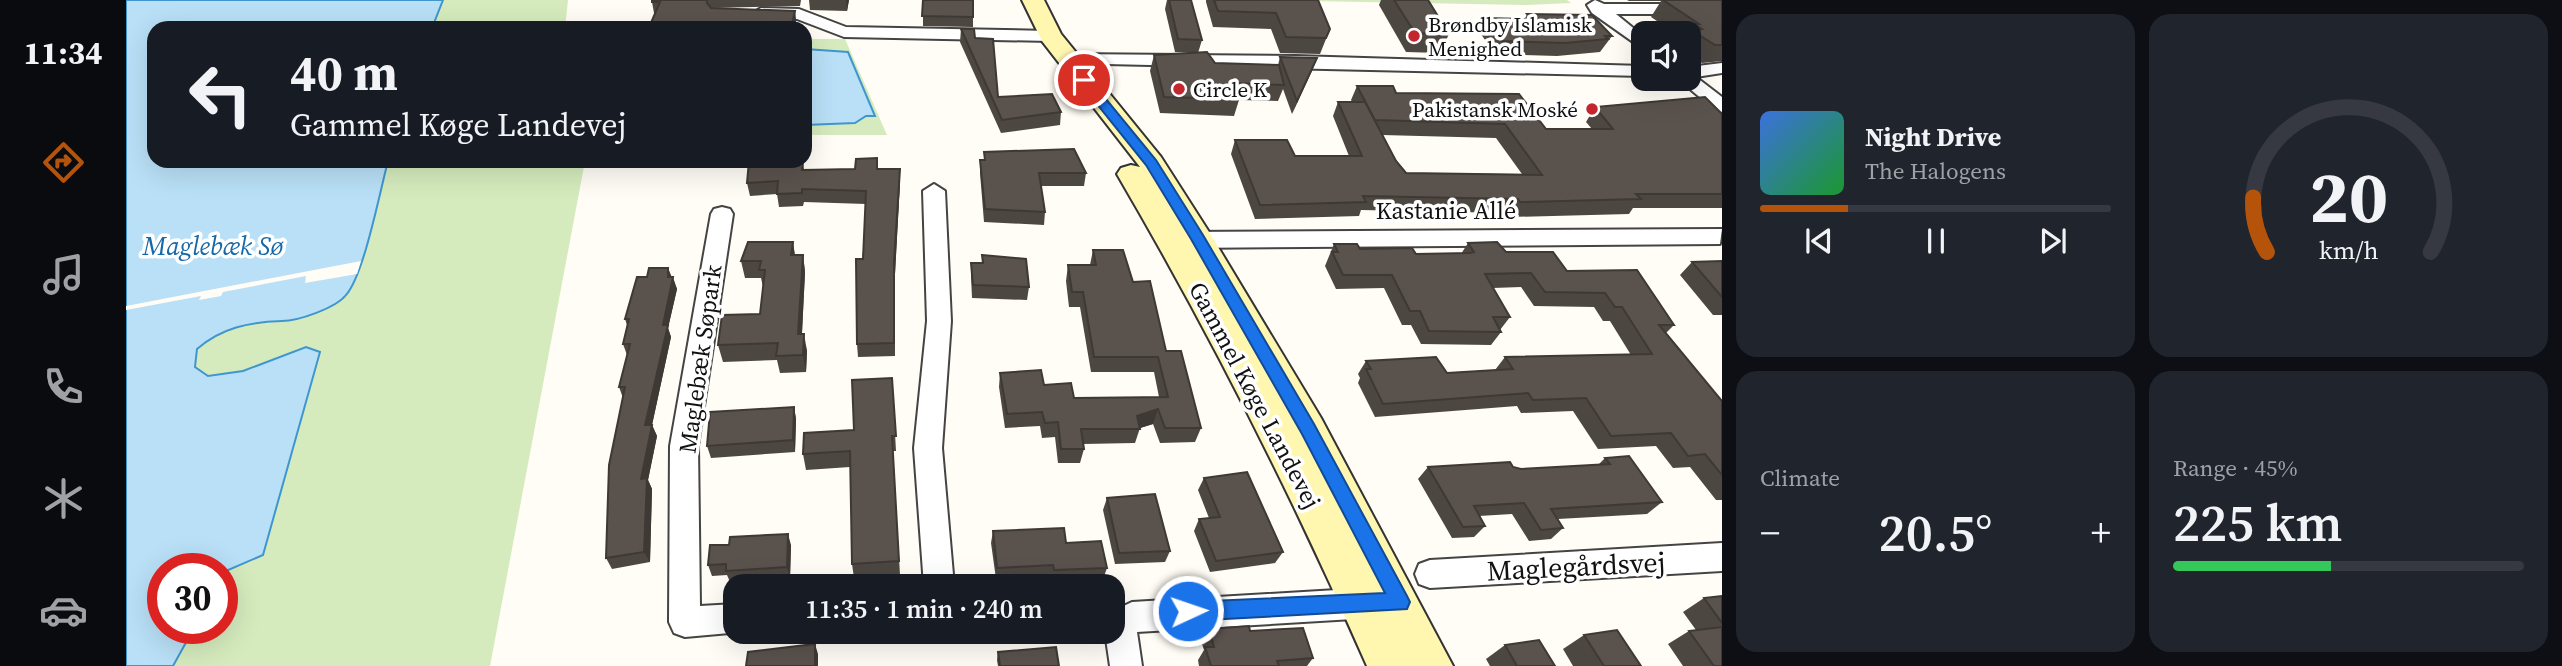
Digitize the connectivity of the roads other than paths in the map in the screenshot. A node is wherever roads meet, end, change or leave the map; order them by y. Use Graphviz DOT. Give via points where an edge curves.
graph roads {
  1 [pos="1014,0"];
  2 [pos="1033,0"];
  3 [pos="1593,4"];
  4 [pos="1699,9"];
  5 [pos="745,13"];
  6 [pos="1631,34"];
  7 [pos="1054,41"];
  8 [pos="1722,68"];
  9 [pos="1631,71"];
  10 [pos="1701,71"];
  11 [pos="1701,90"];
  12 [pos="1722,107"];
  13 [pos="934,191"];
  14 [pos="722,214"];
  15 [pos="1720,236"];
  16 [pos="1185,240"];
  17 [pos="1722,557"];
  18 [pos="938,574"];
  19 [pos="1430,574"];
  20 [pos="1400,602"];
  21 [pos="1361,603"];
  22 [pos="723,620"];
  23 [pos="1125,620"];
  24 [pos="1123,644"];
  25 [pos="1126,666"];
  26 [pos="1390,666"];
  27 [pos="1431,666"];
  1 -- 7 [label="main road, Gammel Køge Landevej"];
  2 -- 7 [label="main road, Gammel Køge Landevej"];
  3 -- 4 [label="street"];
  3 -- 6 [label="street"];
  5 -- 7 [label="street" via="799,14 844,32"];
  7 -- 9 [label="street" via="1308,61"];
  7 -- 16 [label="main road, Gammel Køge Landevej"];
  8 -- 10 [label="street"];
  11 -- 12 [label="street"];
  13 -- 18 [label="street" via="939,321 928,448"];
  14 -- 22 [label="street, Maglebæk Søpark" via="684,446 685,622"];
  15 -- 16 [label="street, Kastanie Allé"];
  16 -- 20 [label="main road, Gammel Køge Landevej" via="1302,418"];
  16 -- 21 [label="main road, Gammel Køge Landevej"];
  17 -- 19 [label="street, Maglegårdsvej"];
  20 -- 21 [label="street"];
  20 -- 27 [label="main road, Gammel Køge Landevej"];
  21 -- 23 [label="street" via="1143,614"];
  21 -- 26 [label="main road, Gammel Køge Landevej"];
  24 -- 25 [label="street"];
}
